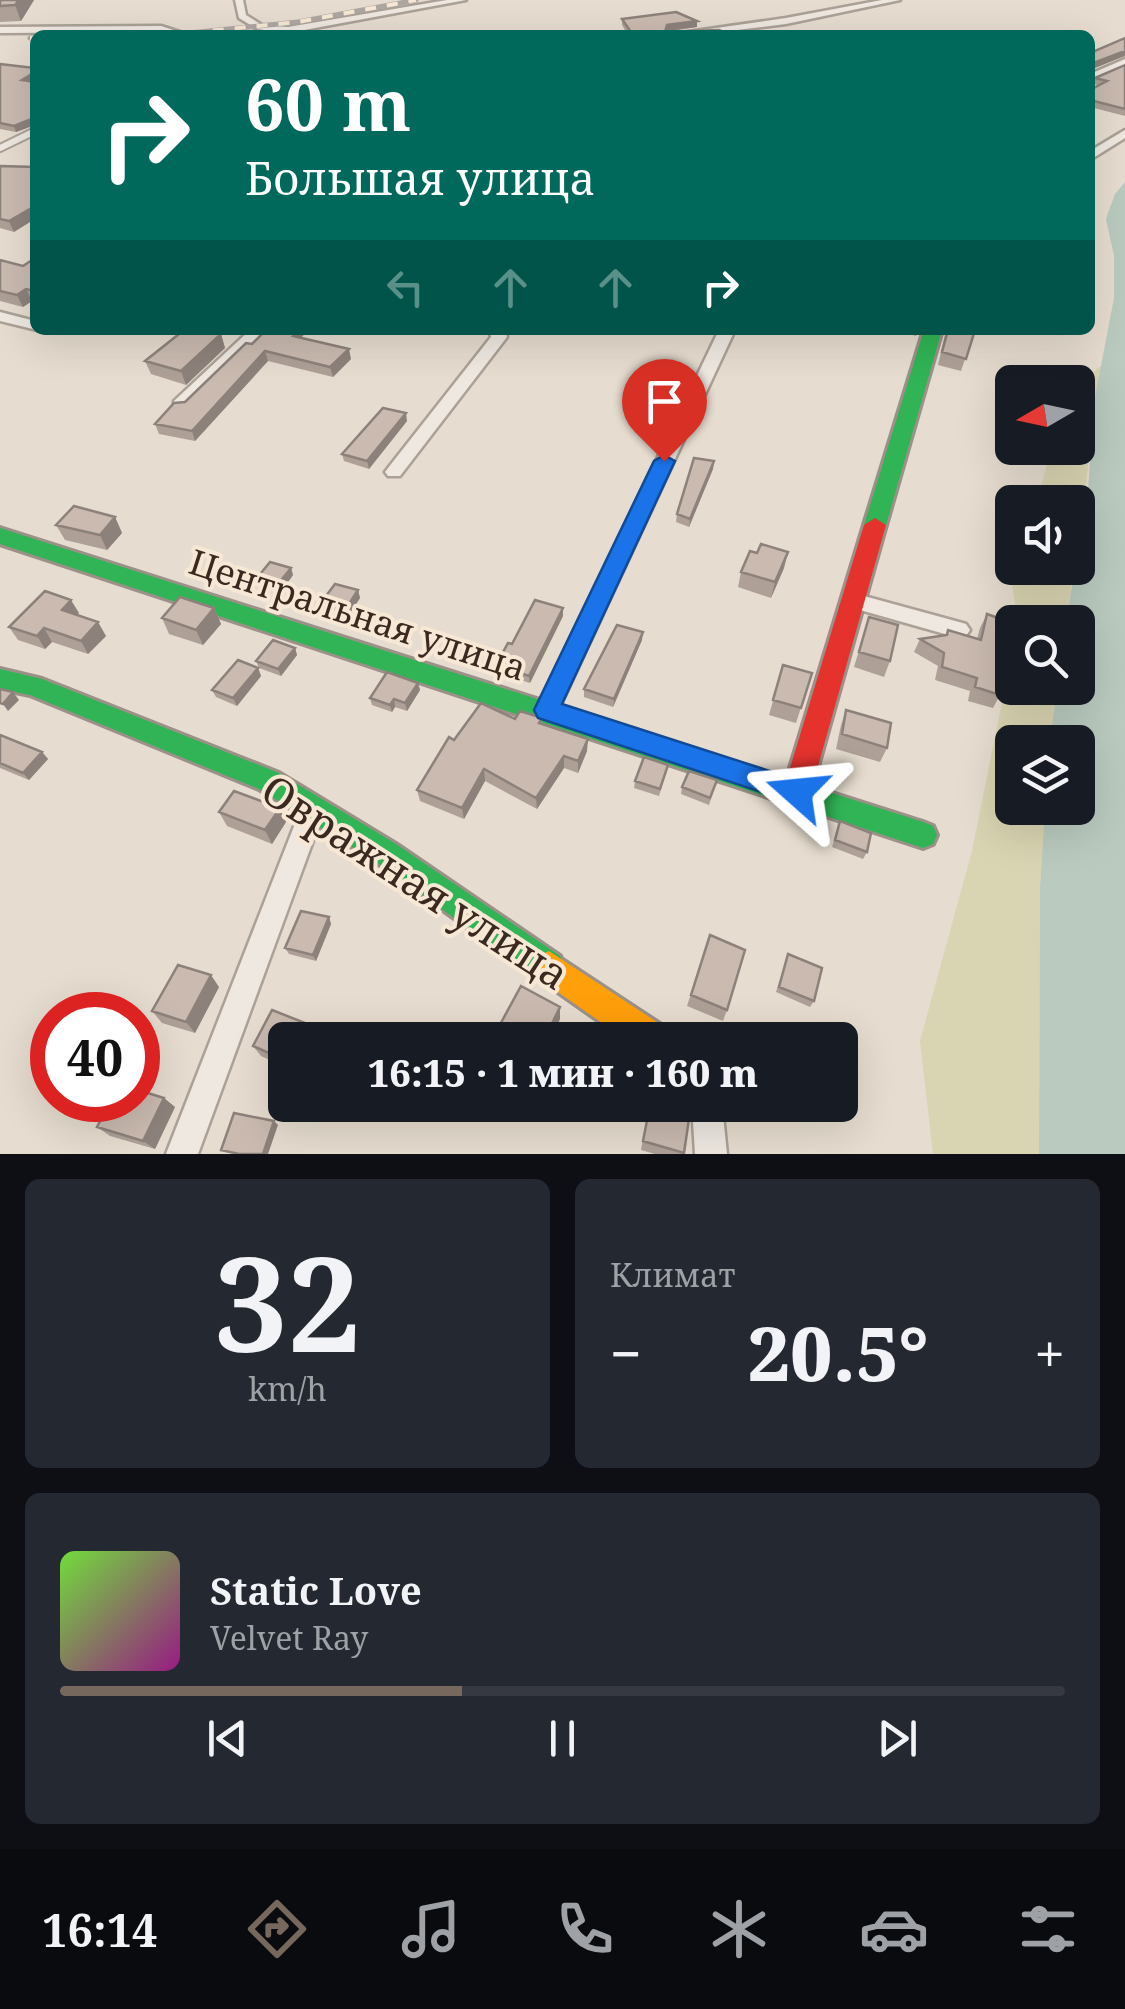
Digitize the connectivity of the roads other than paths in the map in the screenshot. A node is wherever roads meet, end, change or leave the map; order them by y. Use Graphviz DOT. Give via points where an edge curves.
graph roads {
  1 [pos="239,0"];
  2 [pos="462,0"];
  3 [pos="896,0"];
  4 [pos="0,30"];
  5 [pos="157,30"];
  6 [pos="268,30"];
  7 [pos="290,30"];
  8 [pos="713,30"];
  9 [pos="1125,62"];
  10 [pos="1095,76"];
  11 [pos="30,133"];
  12 [pos="1125,133"];
  13 [pos="0,148"];
  14 [pos="1095,153"];
  15 [pos="0,316"];
  16 [pos="30,325"];
  17 [pos="255,335"];
  18 [pos="498,335"];
  19 [pos="725,335"];
  20 [pos="932,335"];
  21 [pos="180,405"];
  22 [pos="394,472"];
  23 [pos="0,536"];
  24 [pos="853,601"];
  25 [pos="960,630"];
  26 [pos="0,679"];
  27 [pos="547,710"];
  28 [pos="797,792"];
  29 [pos="312,810"];
  30 [pos="924,835"];
  31 [pos="628,1022"];
  32 [pos="708,1122"];
  33 [pos="182,1154"];
  34 [pos="711,1154"];
  1 -- 6 [label="street" via="242,16"];
  2 -- 7 [label="street"];
  3 -- 8 [label="street"];
  4 -- 5 [label="street"];
  9 -- 10 [label="street"];
  11 -- 13 [label="lane"];
  12 -- 14 [label="street"];
  15 -- 16 [label="street"];
  17 -- 21 [label="street"];
  18 -- 22 [label="street"];
  19 -- 27 [label="street"];
  20 -- 24 [label="street"];
  23 -- 27 [label="street, Центральная улица"];
  24 -- 25 [label="street"];
  24 -- 28 [label="street"];
  26 -- 29 [label="street, Овражная улица" via="34,686 269,781"];
  27 -- 28 [label="street, Центральная улица"];
  28 -- 30 [label="street, Центральная улица"];
  29 -- 31 [label="street, Овражная улица" via="386,853"];
  29 -- 33 [label="street"];
  32 -- 34 [label="street"];
}
